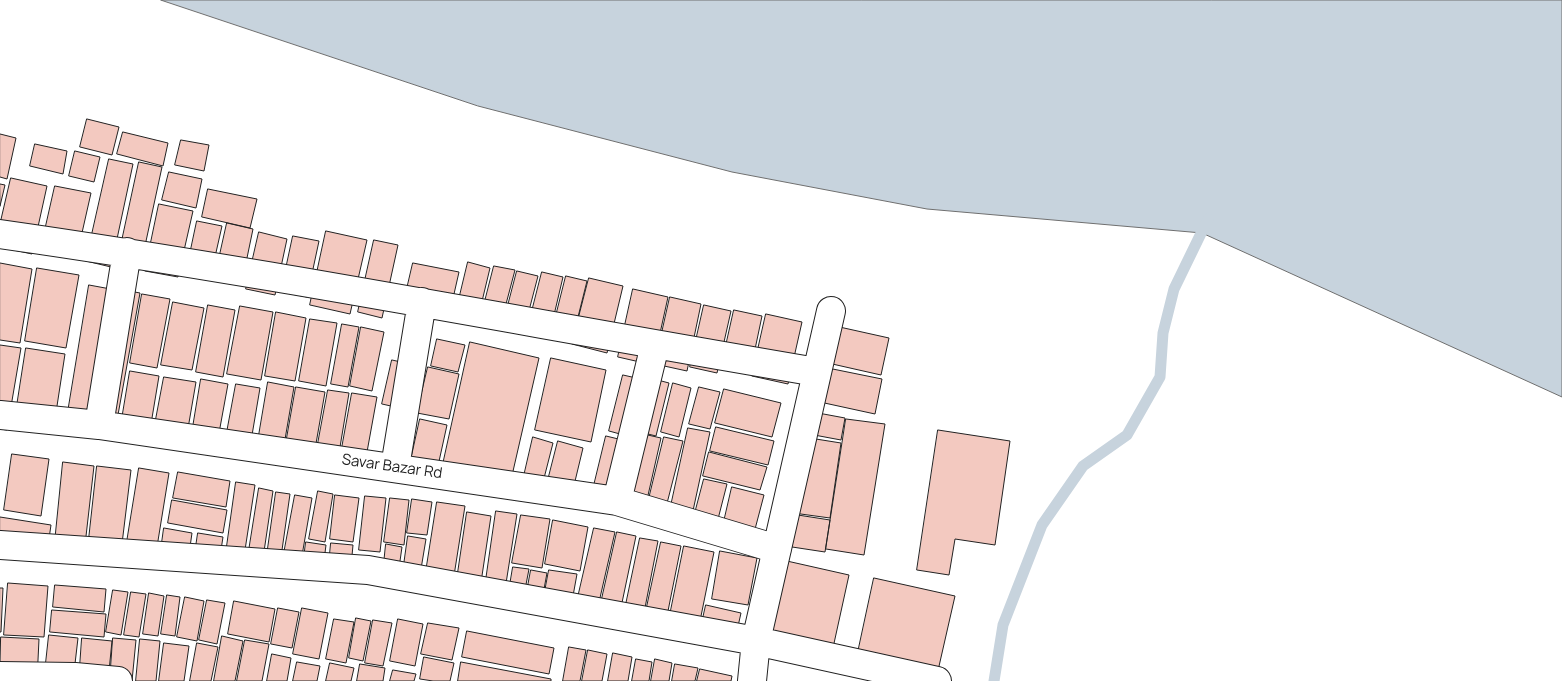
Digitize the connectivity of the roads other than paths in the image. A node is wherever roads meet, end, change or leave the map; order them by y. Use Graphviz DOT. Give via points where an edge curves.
graph roads {
  1 [pos="0,234"];
  2 [pos="127,252"];
  3 [pos="422,302"];
  4 [pos="831,311"];
  5 [pos="655,345"];
  6 [pos="817,372"];
  7 [pos="0,415"];
  8 [pos="99,425"];
  9 [pos="395,467"];
  10 [pos="617,501"];
  11 [pos="0,545"];
  12 [pos="777,549"];
  13 [pos="756,640"];
  14 [pos="0,676"];
  15 [pos="118,681"];
  16 [pos="752,681"];
  17 [pos="937,681"];
  1 -- 2 [label="street"];
  2 -- 3 [label="street"];
  2 -- 8 [label="street"];
  3 -- 5 [label="street"];
  3 -- 9 [label="street"];
  4 -- 6 [label="street"];
  5 -- 6 [label="street"];
  5 -- 10 [label="street"];
  6 -- 12 [label="street"];
  7 -- 8 [label="street, Savar Bazar Rd"];
  8 -- 9 [label="street, Savar Bazar Rd"];
  9 -- 10 [label="street, Savar Bazar Rd"];
  10 -- 12 [label="street, Savar Bazar Rd"];
  11 -- 13 [label="street" via="368,570"];
  12 -- 13 [label="street"];
  13 -- 16 [label="street"];
  13 -- 17 [label="street"];
  14 -- 15 [label="street"];
}
